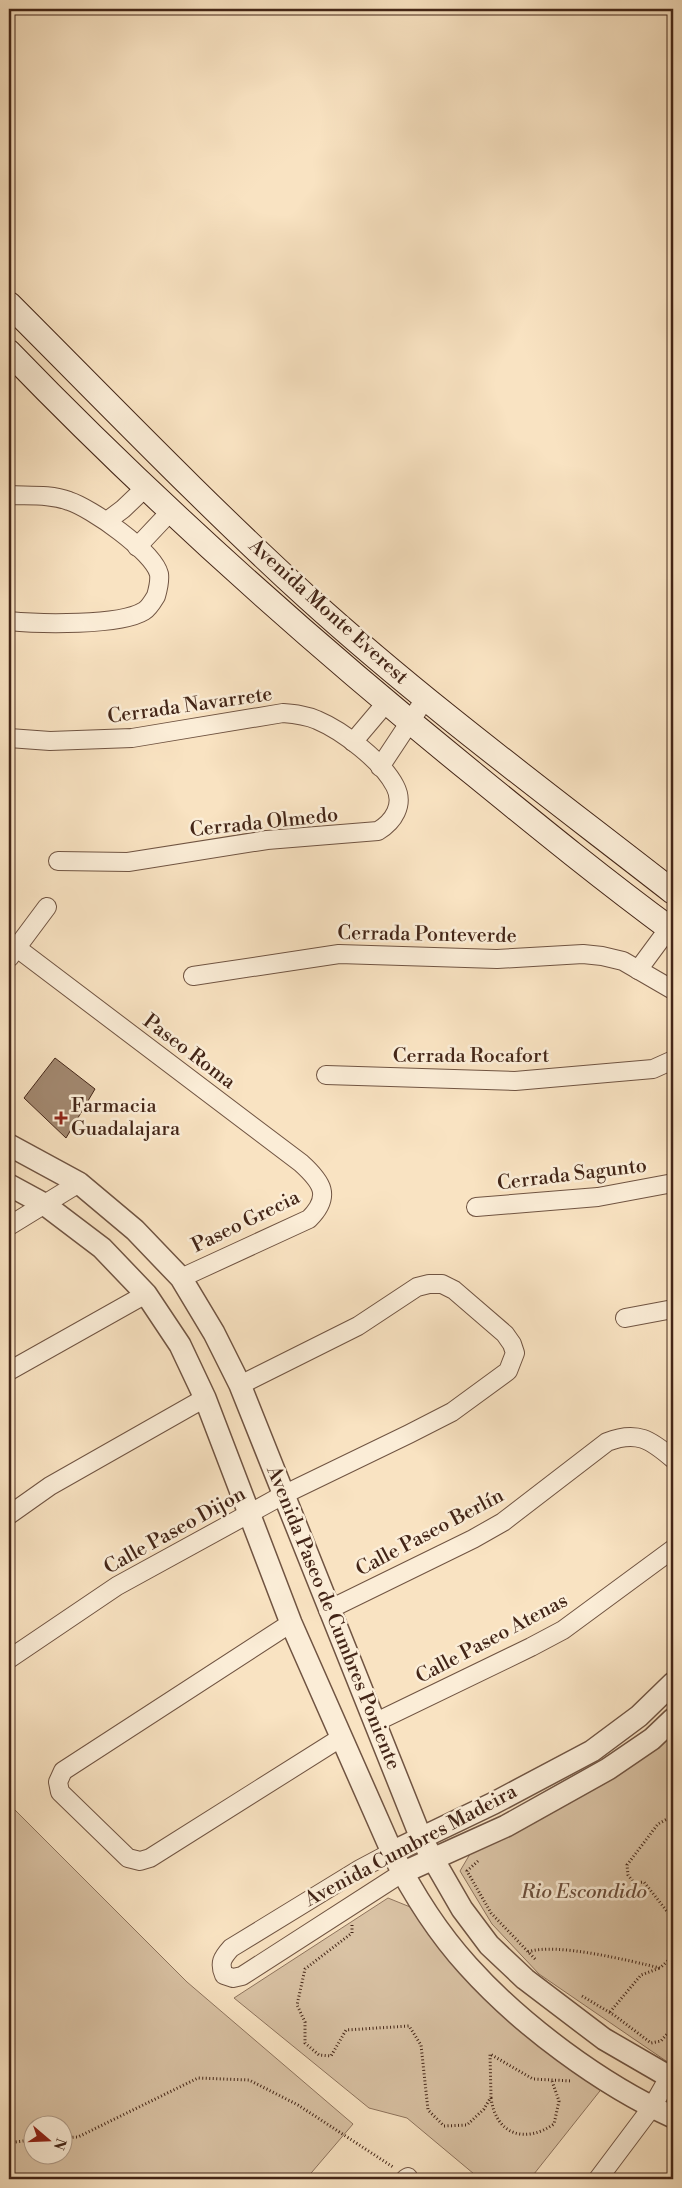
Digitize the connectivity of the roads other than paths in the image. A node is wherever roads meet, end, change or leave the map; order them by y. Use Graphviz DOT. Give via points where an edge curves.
graph roads {
  1 [pos="9,304"];
  2 [pos="9,352"];
  3 [pos="17,370"];
  4 [pos="145,488"];
  5 [pos="9,495"];
  6 [pos="170,512"];
  7 [pos="107,521"];
  8 [pos="137,547"];
  9 [pos="308,598"];
  10 [pos="287,616"];
  11 [pos="9,621"];
  12 [pos="425,699"];
  13 [pos="386,703"];
  14 [pos="410,722"];
  15 [pos="9,738"];
  16 [pos="352,742"];
  17 [pos="366,754"];
  18 [pos="380,767"];
  19 [pos="583,822"];
  20 [pos="562,846"];
  21 [pos="58,861"];
  22 [pos="673,892"];
  23 [pos="48,908"];
  24 [pos="671,929"];
  25 [pos="13,953"];
  26 [pos="638,970"];
  27 [pos="193,976"];
  28 [pos="669,987"];
  29 [pos="673,1060"];
  30 [pos="326,1075"];
  31 [pos="9,1145"];
  32 [pos="79,1183"];
  33 [pos="673,1183"];
  34 [pos="9,1185"];
  35 [pos="322,1198"];
  36 [pos="44,1204"];
  37 [pos="476,1207"];
  38 [pos="9,1226"];
  39 [pos="181,1278"];
  40 [pos="146,1294"];
  41 [pos="673,1309"];
  42 [pos="625,1318"];
  43 [pos="9,1372"];
  44 [pos="240,1385"];
  45 [pos="205,1398"];
  46 [pos="673,1460"];
  47 [pos="283,1495"];
  48 [pos="250,1514"];
  49 [pos="9,1515"];
  50 [pos="673,1549"];
  51 [pos="328,1610"];
  52 [pos="291,1623"];
  53 [pos="9,1659"];
  54 [pos="673,1683"];
  55 [pos="673,1720"];
  56 [pos="374,1723"];
  57 [pos="342,1737"];
  58 [pos="421,1838"];
  59 [pos="392,1852"];
  60 [pos="434,1858"];
  61 [pos="402,1873"];
  62 [pos="672,2076"];
  63 [pos="652,2107"];
  64 [pos="673,2117"];
  65 [pos="598,2179"];
  1 -- 9 [label="main road, Avenida Monte Everest"];
  2 -- 3 [label="main road, Avenida Monte Everest"];
  3 -- 4 [label="main road, Avenida Monte Everest"];
  4 -- 6 [label="main road, Avenida Monte Everest"];
  4 -- 7 [label="street"];
  5 -- 7 [label="street" via="69,501"];
  6 -- 8 [label="street"];
  6 -- 10 [label="main road, Avenida Monte Everest"];
  7 -- 8 [label="street"];
  8 -- 11 [label="street" via="153,562 159,574 154,601 144,610 129,617 103,620"];
  9 -- 10 [label="main road"];
  9 -- 12 [label="main road, Avenida Monte Everest"];
  10 -- 13 [label="main road, Avenida Monte Everest"];
  12 -- 14 [label="street"];
  12 -- 19 [label="main road, Avenida Monte Everest"];
  13 -- 14 [label="main road, Avenida Monte Everest"];
  13 -- 16 [label="street"];
  14 -- 18 [label="street"];
  14 -- 20 [label="main road, Avenida Monte Everest"];
  15 -- 16 [label="street, Cerrada Navarrete" via="50,741 132,738 284,713 315,719"];
  16 -- 17 [label="street, Cerrada Navarrete"];
  17 -- 18 [label="street, Cerrada Olmedo"];
  18 -- 21 [label="street, Cerrada Olmedo" via="396,787 398,802 395,816 378,831 268,840 128,862"];
  19 -- 20 [label="main road"];
  19 -- 22 [label="main road, Avenida Monte Everest"];
  20 -- 24 [label="main road, Avenida Monte Everest"];
  23 -- 25 [label="street"];
  24 -- 26 [label="street"];
  25 -- 35 [label="street, Paseo Roma" via="301,1163 322,1187"];
  26 -- 27 [label="street, Cerrada Ponteverde" via="623,961 583,954 497,959 339,954"];
  26 -- 28 [label="street, Cerrada Ponteverde"];
  29 -- 30 [label="street, Cerrada Rocafort" via="653,1069 515,1081"];
  31 -- 32 [label="street, Avenida Paseo de Cumbres Poniente"];
  32 -- 36 [label="street"];
  32 -- 39 [label="street, Avenida Paseo de Cumbres Poniente" via="135,1230"];
  33 -- 37 [label="street, Cerrada Sagunto" via="598,1197"];
  34 -- 36 [label="street, Avenida Paseo de Cumbres Poniente"];
  35 -- 39 [label="street, Paseo Grecia" via="309,1219"];
  36 -- 38 [label="street"];
  36 -- 40 [label="street, Avenida Paseo de Cumbres Poniente" via="102,1248"];
  39 -- 44 [label="street, Avenida Paseo de Cumbres Poniente"];
  40 -- 43 [label="street"];
  40 -- 45 [label="street, Avenida Paseo de Cumbres Poniente" via="180,1345"];
  41 -- 42 [label="street"];
  44 -- 47 [label="street, Avenida Paseo de Cumbres Poniente"];
  44 -- 47 [label="street, Calle Paseo Dijon" via="358,1326 417,1287 429,1284 442,1284 454,1290 505,1334 512,1344 515,1353 508,1371 452,1412"];
  45 -- 48 [label="street, Avenida Paseo de Cumbres Poniente"];
  45 -- 49 [label="street" via="50,1486"];
  46 -- 51 [label="street, Calle Paseo Berlín" via="644,1439 622,1436 607,1442 503,1522"];
  47 -- 48 [label="street, Calle Paseo Dijon"];
  47 -- 51 [label="street, Avenida Paseo de Cumbres Poniente"];
  48 -- 52 [label="street, Avenida Paseo de Cumbres Poniente"];
  48 -- 53 [label="street, Calle Paseo Dijon" via="117,1586"];
  50 -- 56 [label="street, Calle Paseo Atenas" via="563,1630"];
  51 -- 56 [label="street, Avenida Paseo de Cumbres Poniente"];
  52 -- 57 [label="street, Avenida Paseo de Cumbres Poniente"];
  52 -- 57 [label="street" via="63,1771 58,1782 60,1792 121,1852 140,1861 150,1858"];
  54 -- 58 [label="street, Avenida Cumbres Madeira" via="639,1716 592,1751"];
  55 -- 60 [label="street, Avenida Cumbres Madeira" via="652,1739 608,1769 506,1826"];
  56 -- 58 [label="street, Avenida Paseo de Cumbres Poniente"];
  57 -- 59 [label="street, Avenida Paseo de Cumbres Poniente"];
  58 -- 59 [label="street, Avenida Cumbres Madeira"];
  58 -- 60 [label="street, Avenida Paseo de Cumbres Poniente"];
  59 -- 61 [label="street, Avenida Paseo de Cumbres Poniente"];
  59 -- 61 [label="street, Avenida Cumbres Madeira" via="231,1948 220,1967 224,1975 242,1976"];
  60 -- 61 [label="street, Avenida Cumbres Madeira"];
  60 -- 62 [label="street, Avenida Paseo de Cumbres Poniente" via="462,1909 489,1945 525,1979 604,2038"];
  61 -- 63 [label="street, Avenida Paseo de Cumbres Poniente" via="468,1966 507,2005 592,2071"];
  62 -- 63 [label="street"];
  63 -- 64 [label="street, Avenida Paseo de Cumbres Poniente"];
  63 -- 65 [label="street"];
}
